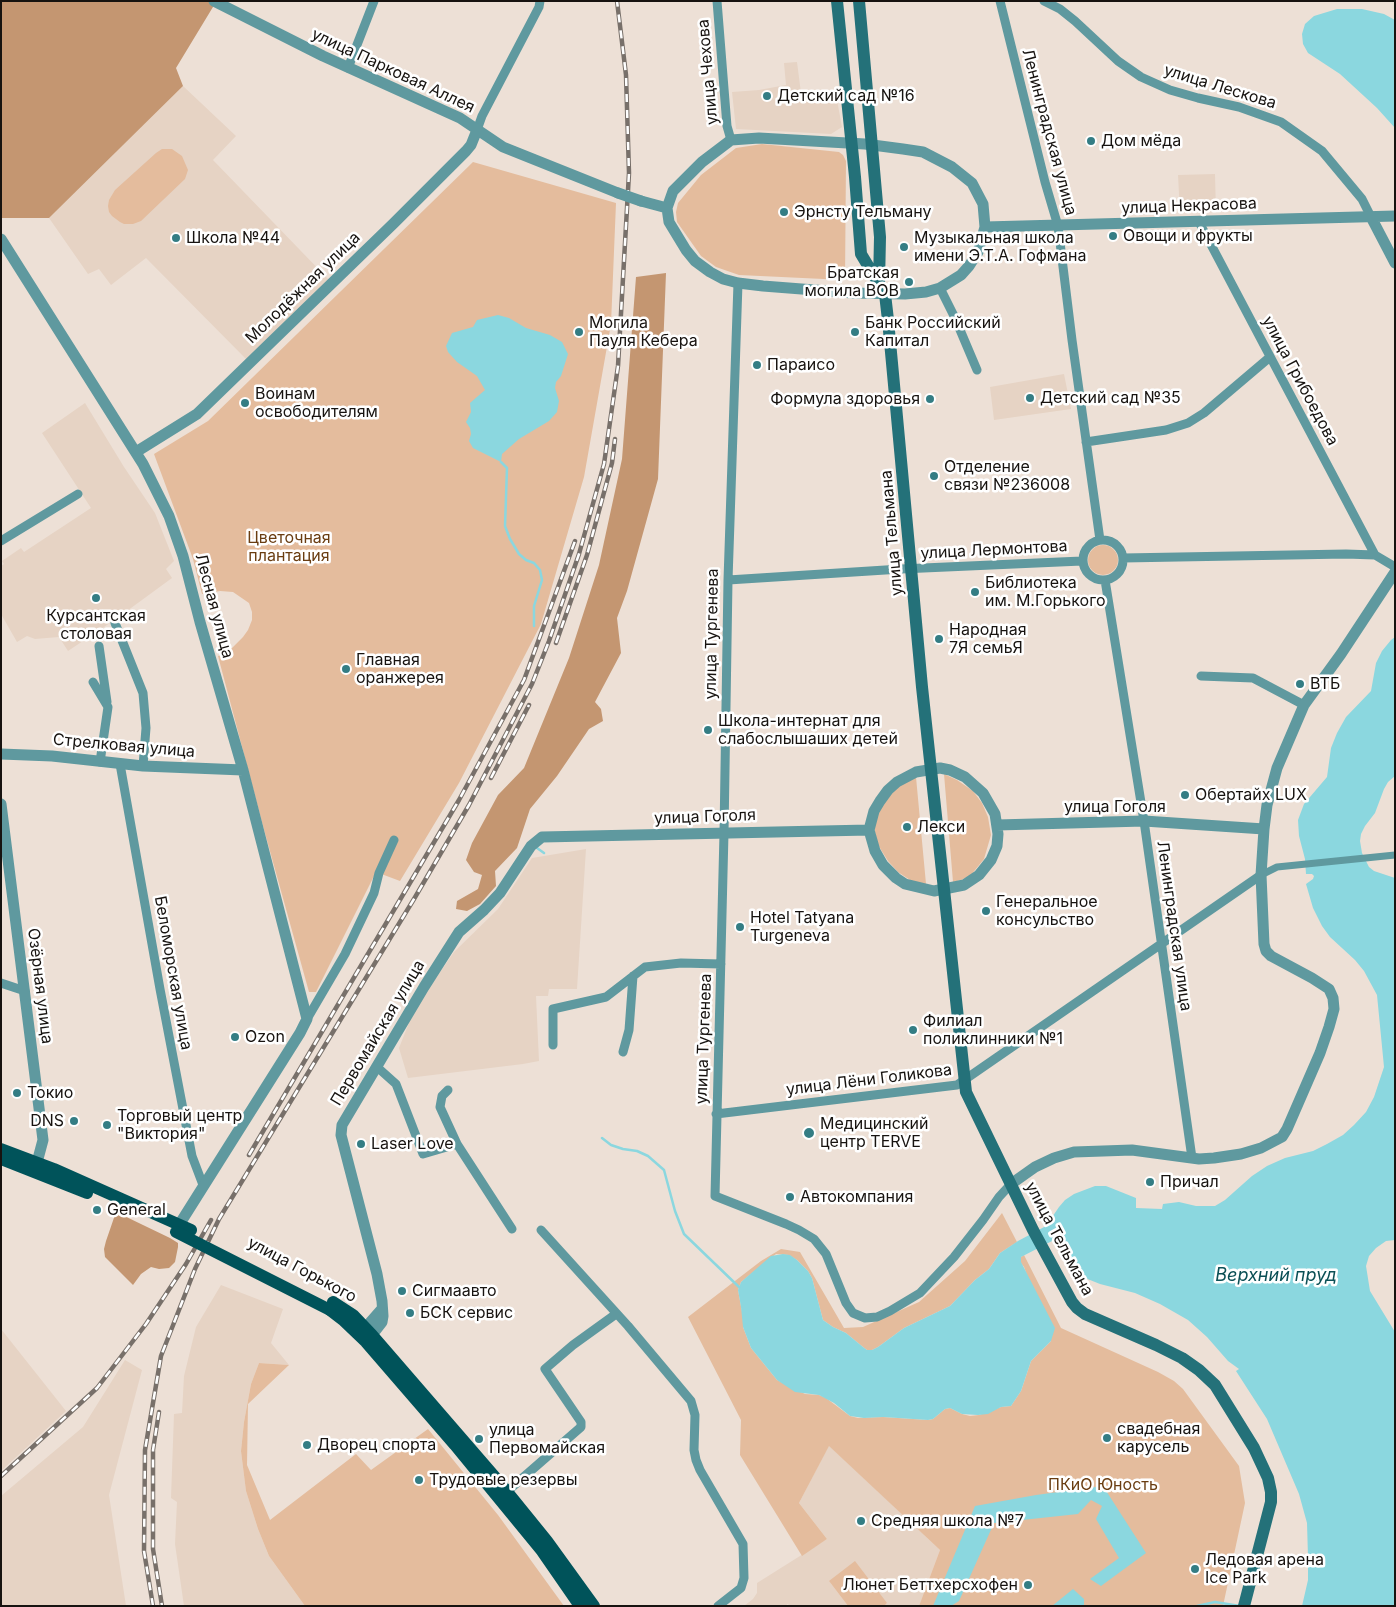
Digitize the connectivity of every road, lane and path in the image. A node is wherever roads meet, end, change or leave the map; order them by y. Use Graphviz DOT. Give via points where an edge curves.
graph roads {
  1 [pos="214,1"];
  2 [pos="374,1"];
  3 [pos="540,1"];
  4 [pos="717,1"];
  5 [pos="837,1"];
  6 [pos="859,1"];
  7 [pos="1000,1"];
  8 [pos="1044,1"];
  9 [pos="348,68"];
  10 [pos="477,130"];
  11 [pos="731,140"];
  12 [pos="852,143"];
  13 [pos="872,145"];
  14 [pos="668,208"];
  15 [pos="1395,216"];
  16 [pos="1371,217"];
  17 [pos="1199,222"];
  18 [pos="1058,226"];
  19 [pos="985,227"];
  20 [pos="1,239"];
  21 [pos="1395,263"];
  22 [pos="738,283"];
  23 [pos="940,288"];
  24 [pos="882,289"];
  25 [pos="1270,357"];
  26 [pos="977,370"];
  27 [pos="1086,442"];
  28 [pos="136,452"];
  29 [pos="78,494"];
  30 [pos="1100,540"];
  31 [pos="1,541"];
  32 [pos="1375,554"];
  33 [pos="1123,558"];
  34 [pos="1082,561"];
  35 [pos="1395,567"];
  36 [pos="911,569"];
  37 [pos="1395,572"];
  38 [pos="728,580"];
  39 [pos="1105,580"];
  40 [pos="115,623"];
  41 [pos="98,646"];
  42 [pos="1201,676"];
  43 [pos="93,682"];
  44 [pos="1304,705"];
  45 [pos="108,707"];
  46 [pos="1,754"];
  47 [pos="100,762"];
  48 [pos="120,764"];
  49 [pos="143,766"];
  50 [pos="931,769"];
  51 [pos="243,770"];
  52 [pos="1,804"];
  53 [pos="1144,821"];
  54 [pos="997,825"];
  55 [pos="1264,829"];
  56 [pos="869,830"];
  57 [pos="724,832"];
  58 [pos="542,837"];
  59 [pos="394,840"];
  60 [pos="1395,855"];
  61 [pos="1261,875"];
  62 [pos="944,890"];
  63 [pos="1162,944"];
  64 [pos="721,964"];
  65 [pos="633,976"];
  66 [pos="1,983"];
  67 [pos="24,991"];
  68 [pos="307,1019"];
  69 [pos="553,1045"];
  70 [pos="623,1052"];
  71 [pos="377,1067"];
  72 [pos="964,1082"];
  73 [pos="448,1090"];
  74 [pos="716,1114"];
  75 [pos="458,1144"];
  76 [pos="1,1149"];
  77 [pos="1192,1158"];
  78 [pos="1,1159"];
  79 [pos="36,1167"];
  80 [pos="1011,1184"];
  81 [pos="204,1185"];
  82 [pos="178,1228"];
  83 [pos="512,1229"];
  84 [pos="541,1230"];
  85 [pos="616,1314"];
  86 [pos="366,1335"];
  87 [pos="503,1495"];
  88 [pos="1245,1601"];
  89 [pos="580,1606"];
  90 [pos="594,1606"];
  91 [pos="718,1606"];
  1 -- 9 [label="street, улица Парковая Аллея"];
  2 -- 9 [label="street"];
  3 -- 10 [label="street"];
  4 -- 11 [label="street, улица Чехова" via="727,126"];
  5 -- 12 [label="main road, улица Тельмана"];
  6 -- 13 [label="main road, улица Тельмана"];
  7 -- 18 [label="street, Ленинградская улица"];
  8 -- 16 [label="street, улица Лескова" via="1060,9 1118,62 1140,77 1170,90 1239,107 1281,122 1322,151 1362,199"];
  9 -- 10 [label="street, улица Парковая Аллея" via="460,118"];
  10 -- 14 [label="street, улица Парковая Аллея, bridge" via="502,147 618,193"];
  10 -- 28 [label="street, Молодёжная улица" via="471,145 460,157 197,414"];
  11 -- 12 [label="street" via="759,138"];
  11 -- 14 [label="street" via="702,162 673,191"];
  12 -- 13 [label="street"];
  12 -- 24 [label="main road, улица Тельмана" via="861,254"];
  13 -- 19 [label="street" via="923,152 952,167 972,183 983,204"];
  13 -- 24 [label="main road, улица Тельмана"];
  14 -- 22 [label="street" via="669,222 695,261 723,279"];
  15 -- 16 [label="street, улица Некрасова"];
  16 -- 17 [label="street, улица Некрасова"];
  16 -- 21 [label="street"];
  17 -- 18 [label="street, улица Некрасова"];
  17 -- 25 [label="street, улица Грибоедова"];
  18 -- 19 [label="street, улица Некрасова"];
  18 -- 27 [label="street, Ленинградская улица"];
  19 -- 23 [label="street" via="978,252 969,266"];
  20 -- 28 [label="street, Лесная улица"];
  22 -- 24 [label="street"];
  22 -- 38 [label="street, улица Тургенева"];
  23 -- 24 [label="street" via="926,292"];
  23 -- 26 [label="street"];
  24 -- 36 [label="main road, улица Тельмана" via="888,320"];
  25 -- 27 [label="street" via="1188,423 1166,430"];
  25 -- 32 [label="street, улица Грибоедова"];
  27 -- 30 [label="street, Ленинградская улица"];
  28 -- 51 [label="street, Лесная улица" via="169,516 183,556"];
  29 -- 31 [label="street"];
  30 -- 33 [label="street" via="1116,544"];
  30 -- 34 [label="street" via="1084,550"];
  32 -- 33 [label="street"];
  32 -- 35 [label="street"];
  33 -- 39 [label="street" via="1119,573"];
  34 -- 36 [label="street, улица Лермонтова"];
  34 -- 39 [label="street" via="1087,573"];
  36 -- 38 [label="street, улица Лермонтова"];
  36 -- 50 [label="main road, улица Тельмана"];
  37 -- 44 [label="street"];
  38 -- 57 [label="street, улица Тургенева"];
  39 -- 53 [label="street, Ленинградская улица"];
  40 -- 49 [label="street" via="143,693 146,728"];
  41 -- 45 [label="street"];
  42 -- 44 [label="street" via="1253,678"];
  43 -- 45 [label="street"];
  44 -- 55 [label="street" via="1276,768"];
  45 -- 47 [label="street"];
  46 -- 47 [label="street, Стрелковая улица"];
  47 -- 48 [label="street, Стрелковая улица"];
  48 -- 49 [label="street, Стрелковая улица"];
  48 -- 81 [label="street, Беломорская улица" via="192,1156"];
  49 -- 51 [label="street, Стрелковая улица"];
  50 -- 54 [label="street" via="957,772 972,782 991,806"];
  50 -- 56 [label="street" via="912,774 888,790 874,811"];
  50 -- 62 [label="main road, улица Тельмана"];
  51 -- 68 [label="street, Лесная улица"];
  52 -- 67 [label="street, Озёрная улица"];
  53 -- 54 [label="street, улица Гоголя"];
  53 -- 55 [label="street, улица Гоголя"];
  53 -- 63 [label="street, Ленинградская улица"];
  54 -- 62 [label="street" via="997,846 985,868 964,885"];
  55 -- 61 [label="street"];
  56 -- 57 [label="street, улица Гоголя"];
  56 -- 62 [label="street" via="875,851 896,878 923,890"];
  57 -- 58 [label="street, улица Гоголя"];
  57 -- 64 [label="street, улица Тургенева"];
  58 -- 71 [label="street, Первомайская улица" via="531,846 500,893 459,932"];
  59 -- 68 [label="street" via="379,872 374,893 345,954"];
  60 -- 61 [label="street" via="1277,867"];
  61 -- 63 [label="street, улица Лёни Голикова"];
  61 -- 77 [label="street" via="1266,950 1329,989 1334,1009 1330,1027 1282,1137 1241,1154"];
  62 -- 72 [label="main road, улица Тельмана"];
  63 -- 72 [label="street, улица Лёни Голикова"];
  63 -- 77 [label="street, Ленинградская улица"];
  64 -- 65 [label="street" via="680,963 645,967"];
  64 -- 74 [label="street, улица Тургенева"];
  65 -- 69 [label="street" via="606,997 553,1009"];
  65 -- 70 [label="street" via="629,1030"];
  66 -- 67 [label="street"];
  67 -- 79 [label="street, Озёрная улица" via="43,1140"];
  68 -- 81 [label="street"];
  71 -- 75 [label="street" via="396,1084 423,1154"];
  71 -- 86 [label="street, Первомайская улица" via="346,1116 341,1135 382,1300 382,1322"];
  72 -- 74 [label="street, улица Лёни Голикова" via="948,1087"];
  72 -- 80 [label="main road, улица Тельмана" via="970,1104"];
  73 -- 75 [label="street" via="442,1096 440,1107"];
  74 -- 80 [label="street, улица Тургенева" via="715,1196 786,1224 814,1239 826,1254 846,1304 865,1318 890,1311 920,1293 954,1257"];
  75 -- 83 [label="street"];
  76 -- 79 [label="main road, улица Горького"];
  77 -- 80 [label="street" via="1132,1150 1074,1152 1035,1167"];
  78 -- 79 [label="main road, улица Горького"];
  79 -- 82 [label="main road, улица Горького" via="107,1201"];
  80 -- 88 [label="main road, улица Тельмана" via="1044,1252 1077,1308 1182,1358 1207,1376 1254,1448 1268,1478 1271,1502"];
  81 -- 82 [label="street"];
  82 -- 86 [label="main road, улица Горького" via="353,1315"];
  84 -- 85 [label="street"];
  85 -- 87 [label="street" via="546,1369 581,1422 581,1427"];
  85 -- 91 [label="street" via="691,1401 698,1465 742,1540 744,1578 741,1588"];
  86 -- 87 [label="main road, улица Горького"];
  87 -- 89 [label="main road, улица Горького"];
  87 -- 90 [label="main road, улица Горького" via="547,1541"];
}
